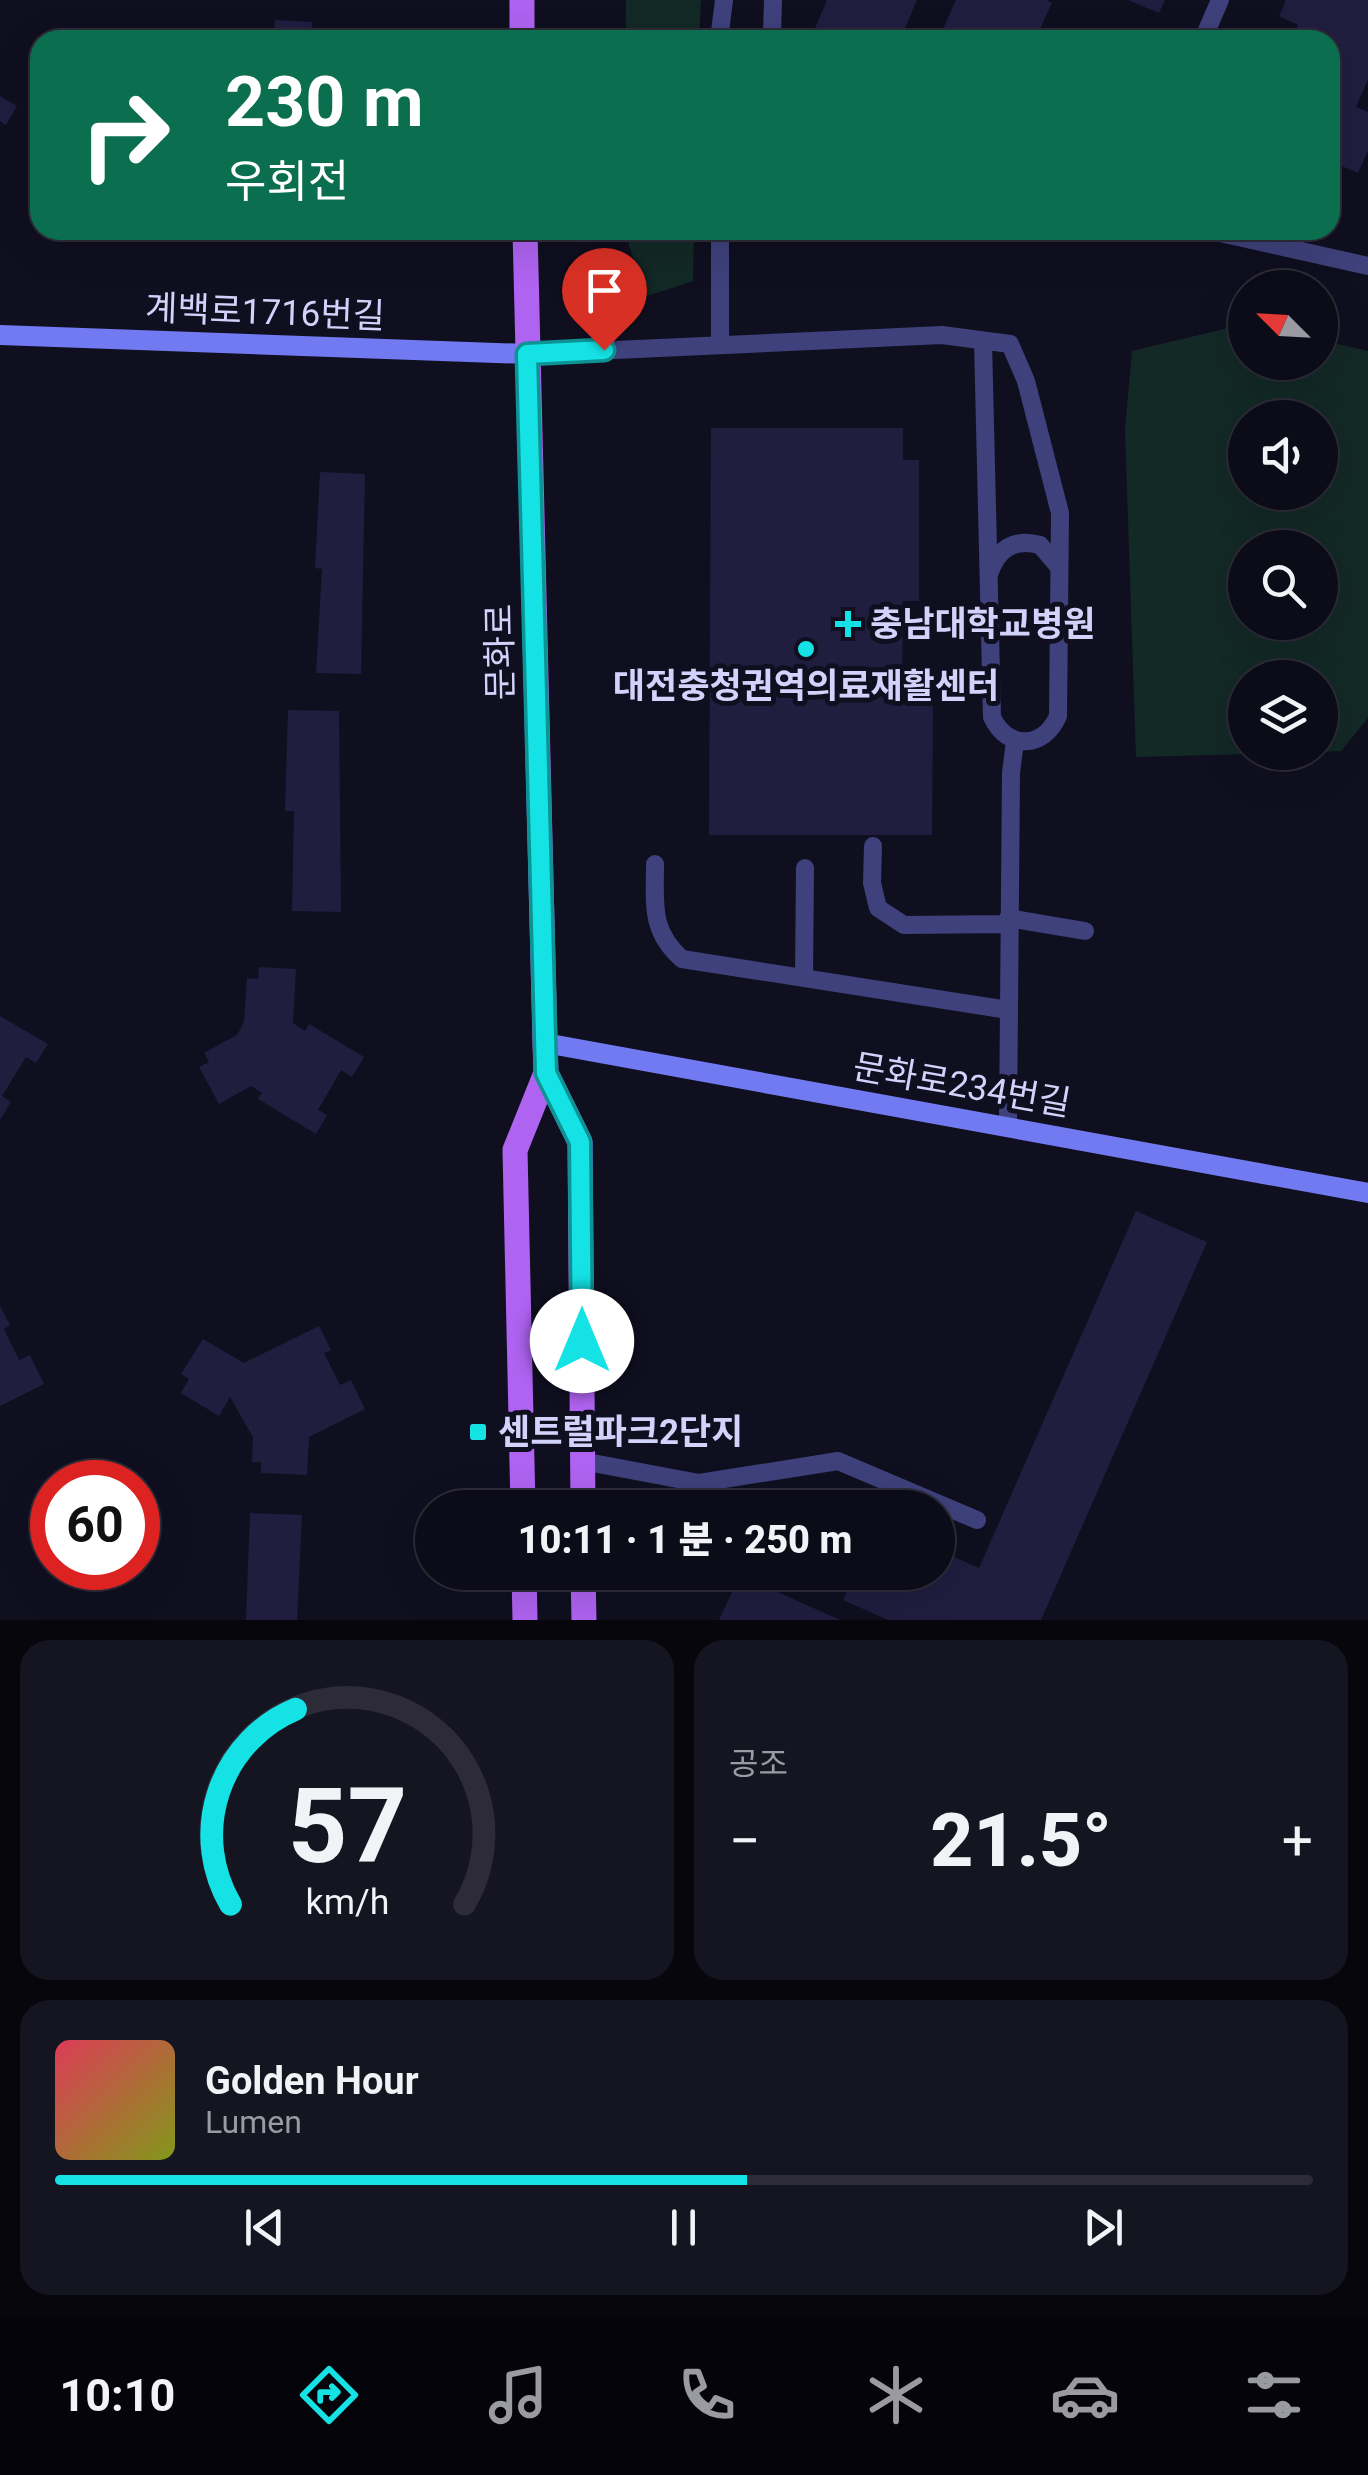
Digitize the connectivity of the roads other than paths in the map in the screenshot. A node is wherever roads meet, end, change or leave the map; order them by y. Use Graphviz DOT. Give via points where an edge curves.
graph roads {
  1 [pos="522,0"];
  2 [pos="724,0"];
  3 [pos="773,0"];
  4 [pos="1220,0"];
  5 [pos="522,30"];
  6 [pos="720,30"];
  7 [pos="772,30"];
  8 [pos="1207,30"];
  9 [pos="525,240"];
  10 [pos="720,240"];
  11 [pos="1251,240"];
  12 [pos="1368,266"];
  13 [pos="0,335"];
  14 [pos="983,341"];
  15 [pos="720,345"];
  16 [pos="527,354"];
  17 [pos="1059,571"];
  18 [pos="989,576"];
  19 [pos="1015,741"];
  20 [pos="873,846"];
  21 [pos="655,864"];
  22 [pos="804,868"];
  23 [pos="1008,921"];
  24 [pos="1085,931"];
  25 [pos="804,978"];
  26 [pos="1008,1010"];
  27 [pos="545,1043"];
  28 [pos="546,1073"];
  29 [pos="1008,1126"];
  30 [pos="1368,1192"];
  31 [pos="582,1461"];
  32 [pos="522,1490"];
  33 [pos="583,1490"];
  34 [pos="977,1520"];
  35 [pos="524,1590"];
  36 [pos="583,1590"];
  37 [pos="525,1620"];
  38 [pos="584,1620"];
  1 -- 5 [label="main road"];
  2 -- 6 [label="lane"];
  3 -- 7 [label="lane"];
  4 -- 8 [label="lane"];
  9 -- 16 [label="main road, 문화로"];
  10 -- 15 [label="lane"];
  11 -- 12 [label="lane"];
  13 -- 16 [label="main road, 계백로1716번길"];
  14 -- 15 [label="lane" via="942,335"];
  14 -- 17 [label="lane" via="1010,344 1026,381 1060,512"];
  14 -- 18 [label="lane"];
  15 -- 16 [label="lane"];
  16 -- 27 [label="main road, 문화로"];
  17 -- 18 [label="lane" via="1049,552 1018,542 998,554"];
  17 -- 19 [label="lane" via="1058,716 1037,740"];
  18 -- 19 [label="lane" via="992,717"];
  19 -- 23 [label="lane"];
  20 -- 23 [label="lane" via="878,908 904,925"];
  21 -- 25 [label="lane" via="662,942 682,959"];
  22 -- 25 [label="lane"];
  23 -- 24 [label="lane"];
  23 -- 26 [label="lane"];
  25 -- 26 [label="lane"];
  26 -- 29 [label="lane"];
  27 -- 28 [label="main road, 문화로"];
  27 -- 29 [label="main road, 문화로234번길"];
  28 -- 31 [label="main road, 문화로" via="580,1142"];
  28 -- 32 [label="main road, 문화로" via="515,1150"];
  29 -- 30 [label="main road, 문화로234번길"];
  31 -- 33 [label="main road, 문화로"];
  31 -- 34 [label="lane" via="699,1483 838,1461"];
  35 -- 37 [label="main road"];
  36 -- 38 [label="main road"];
}
